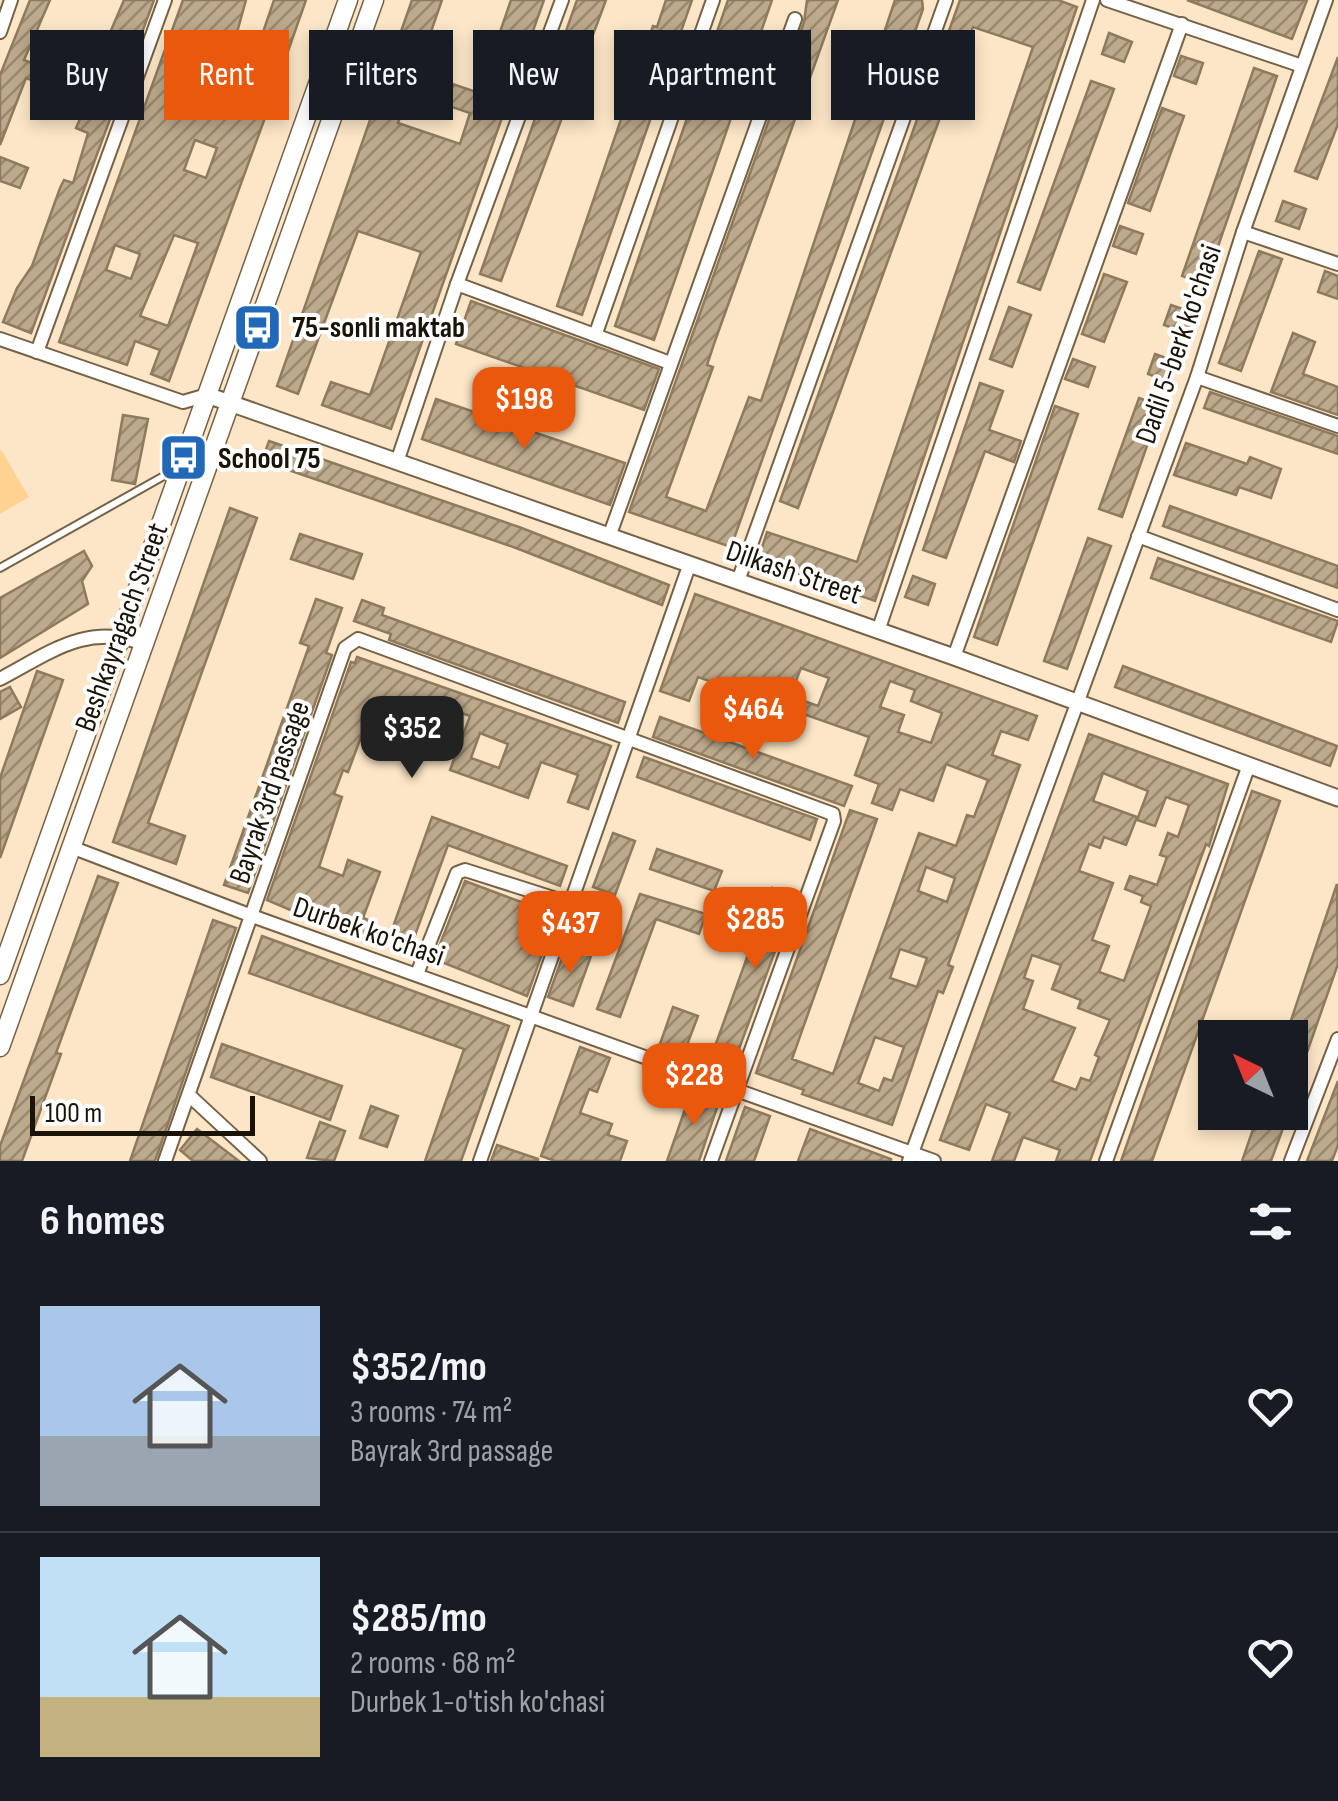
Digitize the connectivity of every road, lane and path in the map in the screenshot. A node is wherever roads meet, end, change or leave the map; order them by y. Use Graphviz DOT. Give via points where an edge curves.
graph roads {
  1 [pos="12,0"];
  2 [pos="165,0"];
  3 [pos="348,0"];
  4 [pos="374,0"];
  5 [pos="562,0"];
  6 [pos="713,0"];
  7 [pos="946,0"];
  8 [pos="1093,0"];
  9 [pos="1108,0"];
  10 [pos="1326,0"];
  11 [pos="794,19"];
  12 [pos="1182,24"];
  13 [pos="0,32"];
  14 [pos="1302,66"];
  15 [pos="1242,232"];
  16 [pos="1338,264"];
  17 [pos="456,284"];
  18 [pos="596,332"];
  19 [pos="0,339"];
  20 [pos="37,352"];
  21 [pos="670,363"];
  22 [pos="1197,377"];
  23 [pos="207,395"];
  24 [pos="230,402"];
  25 [pos="1338,426"];
  26 [pos="398,459"];
  27 [pos="179,468"];
  28 [pos="1138,536"];
  29 [pos="609,538"];
  30 [pos="689,566"];
  31 [pos="0,568"];
  32 [pos="738,581"];
  33 [pos="1338,610"];
  34 [pos="878,631"];
  35 [pos="121,635"];
  36 [pos="144,644"];
  37 [pos="954,657"];
  38 [pos="0,679"];
  39 [pos="1074,703"];
  40 [pos="630,740"];
  41 [pos="1248,765"];
  42 [pos="1338,798"];
  43 [pos="71,847"];
  44 [pos="572,904"];
  45 [pos="252,916"];
  46 [pos="418,974"];
  47 [pos="0,975"];
  48 [pos="533,1015"];
  49 [pos="1338,1039"];
  50 [pos="0,1046"];
  51 [pos="737,1089"];
  52 [pos="191,1097"];
  53 [pos="911,1157"];
  54 [pos="165,1161"];
  55 [pos="260,1161"];
  56 [pos="480,1161"];
  57 [pos="711,1161"];
  58 [pos="934,1161"];
  59 [pos="1106,1161"];
  60 [pos="1291,1161"];
  1 -- 13 [label="street"];
  2 -- 20 [label="street"];
  3 -- 23 [label="main road, Beshkayragach Street"];
  4 -- 24 [label="main road, Beshkayragach Street"];
  5 -- 17 [label="street"];
  6 -- 18 [label="street"];
  7 -- 32 [label="street"];
  8 -- 34 [label="street"];
  9 -- 12 [label="street"];
  10 -- 14 [label="street, Dadil 5-berk ko'chasi"];
  11 -- 21 [label="street"];
  12 -- 14 [label="street"];
  12 -- 37 [label="street"];
  14 -- 15 [label="street, Dadil 5-berk ko'chasi"];
  15 -- 16 [label="street"];
  15 -- 22 [label="street, Dadil 5-berk ko'chasi"];
  17 -- 18 [label="street"];
  17 -- 26 [label="street"];
  18 -- 21 [label="street"];
  19 -- 20 [label="street"];
  20 -- 23 [label="street" via="183,402"];
  21 -- 29 [label="street"];
  22 -- 25 [label="street"];
  22 -- 28 [label="street, Dadil 5-berk ko'chasi"];
  23 -- 24 [label="street, Dilkash Street"];
  23 -- 27 [label="main road, Beshkayragach Street"];
  24 -- 26 [label="street, Dilkash Street"];
  24 -- 36 [label="main road, Beshkayragach Street"];
  26 -- 29 [label="street, Dilkash Street"];
  27 -- 31 [label="lane"];
  27 -- 35 [label="main road, Beshkayragach Street"];
  28 -- 33 [label="street"];
  28 -- 39 [label="street, Dadil 5-berk ko'chasi"];
  29 -- 30 [label="street, Dilkash Street"];
  30 -- 32 [label="street, Dilkash Street"];
  30 -- 40 [label="street"];
  32 -- 34 [label="street, Dilkash Street"];
  34 -- 37 [label="street, Dilkash Street"];
  35 -- 36 [label="street"];
  35 -- 38 [label="street" via="78,637"];
  35 -- 47 [label="main road, Beshkayragach Street"];
  36 -- 43 [label="main road, Beshkayragach Street"];
  37 -- 39 [label="street, Dilkash Street"];
  39 -- 41 [label="street, Dilkash Street"];
  39 -- 53 [label="street, Dadil 5-berk ko'chasi"];
  40 -- 44 [label="street"];
  40 -- 45 [label="street, Bayrak 3rd passage" via="350,641"];
  40 -- 51 [label="street, Bayrak 3rd passage" via="833,814"];
  41 -- 42 [label="street, Dilkash Street"];
  41 -- 59 [label="street"];
  43 -- 45 [label="street, Durbek ko'chasi"];
  43 -- 50 [label="main road, Beshkayragach Street"];
  44 -- 46 [label="street" via="457,873"];
  44 -- 48 [label="street"];
  45 -- 46 [label="street, Durbek ko'chasi"];
  45 -- 52 [label="street, Bayrak 3rd passage"];
  46 -- 48 [label="street, Durbek ko'chasi"];
  48 -- 51 [label="street, Durbek ko'chasi"];
  48 -- 56 [label="street"];
  49 -- 60 [label="street"];
  51 -- 53 [label="street, Durbek ko'chasi"];
  51 -- 57 [label="street"];
  52 -- 54 [label="street, Bayrak 3rd passage"];
  52 -- 55 [label="street"];
  53 -- 58 [label="street, Durbek ko'chasi"];
}
